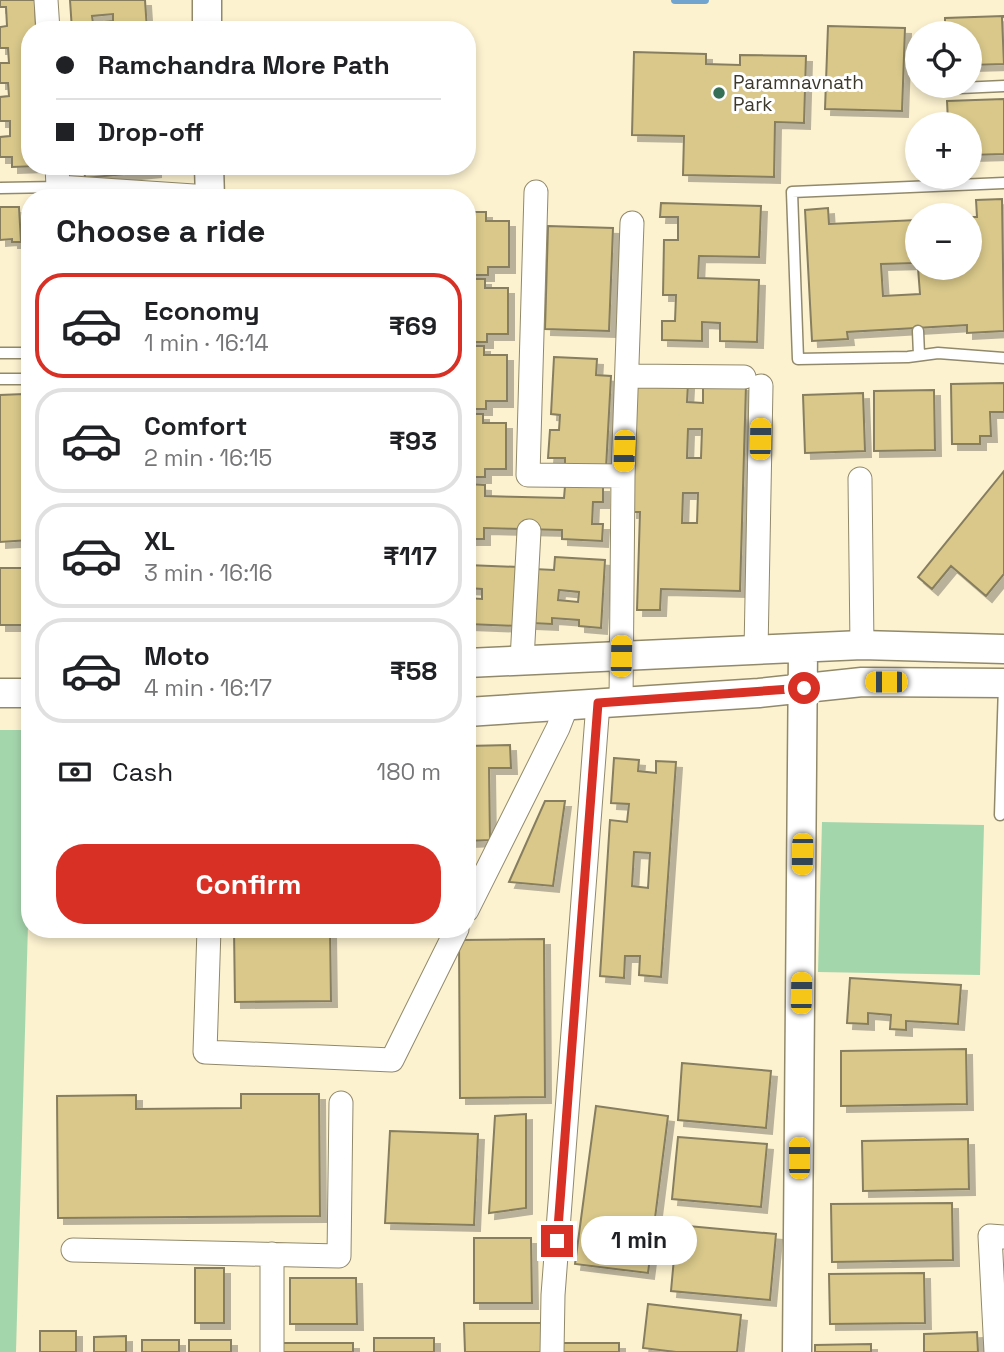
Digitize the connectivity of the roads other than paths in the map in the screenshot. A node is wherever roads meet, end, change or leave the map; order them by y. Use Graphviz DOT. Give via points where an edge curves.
graph roads {
  1 [pos="46,0"];
  2 [pos="206,0"];
  3 [pos="47,21"];
  4 [pos="207,21"];
  5 [pos="1004,86"];
  6 [pos="982,87"];
  7 [pos="57,177"];
  8 [pos="1004,183"];
  9 [pos="0,188"];
  10 [pos="144,189"];
  11 [pos="536,192"];
  12 [pos="632,223"];
  13 [pos="918,331"];
  14 [pos="0,353"];
  15 [pos="21,353"];
  16 [pos="919,355"];
  17 [pos="1004,358"];
  18 [pos="627,376"];
  19 [pos="0,379"];
  20 [pos="21,379"];
  21 [pos="623,476"];
  22 [pos="860,480"];
  23 [pos="529,531"];
  24 [pos="862,645"];
  25 [pos="803,649"];
  26 [pos="1004,649"];
  27 [pos="756,651"];
  28 [pos="621,656"];
  29 [pos="522,660"];
  30 [pos="476,663"];
  31 [pos="1004,683"];
  32 [pos="804,688"];
  33 [pos="0,693"];
  34 [pos="21,693"];
  35 [pos="609,702"];
  36 [pos="567,705"];
  37 [pos="476,711"];
  38 [pos="1000,815"];
  39 [pos="476,892"];
  40 [pos="209,938"];
  41 [pos="453,938"];
  42 [pos="341,1103"];
  43 [pos="1004,1237"];
  44 [pos="73,1250"];
  45 [pos="272,1254"];
  46 [pos="272,1352"];
  47 [pos="552,1352"];
  48 [pos="797,1352"];
  49 [pos="996,1352"];
  1 -- 3 [label="street"];
  2 -- 4 [label="street"];
  5 -- 6 [label="lane"];
  7 -- 9 [label="lane"];
  7 -- 10 [label="street"];
  8 -- 16 [label="lane" via="792,192 798,359"];
  11 -- 21 [label="street" via="528,475"];
  12 -- 18 [label="street"];
  13 -- 16 [label="lane"];
  14 -- 15 [label="lane"];
  16 -- 17 [label="lane"];
  18 -- 21 [label="street"];
  18 -- 27 [label="street" via="753,381"];
  19 -- 20 [label="lane"];
  21 -- 28 [label="street"];
  22 -- 24 [label="street"];
  23 -- 29 [label="street"];
  24 -- 25 [label="street"];
  24 -- 26 [label="street"];
  25 -- 27 [label="street"];
  25 -- 32 [label="street"];
  27 -- 28 [label="street"];
  28 -- 29 [label="street"];
  28 -- 35 [label="street"];
  29 -- 30 [label="street"];
  31 -- 32 [label="street" via="862,682"];
  31 -- 38 [label="lane"];
  32 -- 35 [label="street"];
  32 -- 48 [label="street"];
  33 -- 34 [label="street"];
  35 -- 36 [label="street"];
  35 -- 47 [label="street" via="552,1295"];
  36 -- 37 [label="street"];
  36 -- 39 [label="street"];
  40 -- 41 [label="street" via="205,1052 392,1060"];
  42 -- 45 [label="street" via="338,1256"];
  43 -- 49 [label="street" via="990,1236"];
  44 -- 45 [label="street"];
  45 -- 46 [label="street"];
}
